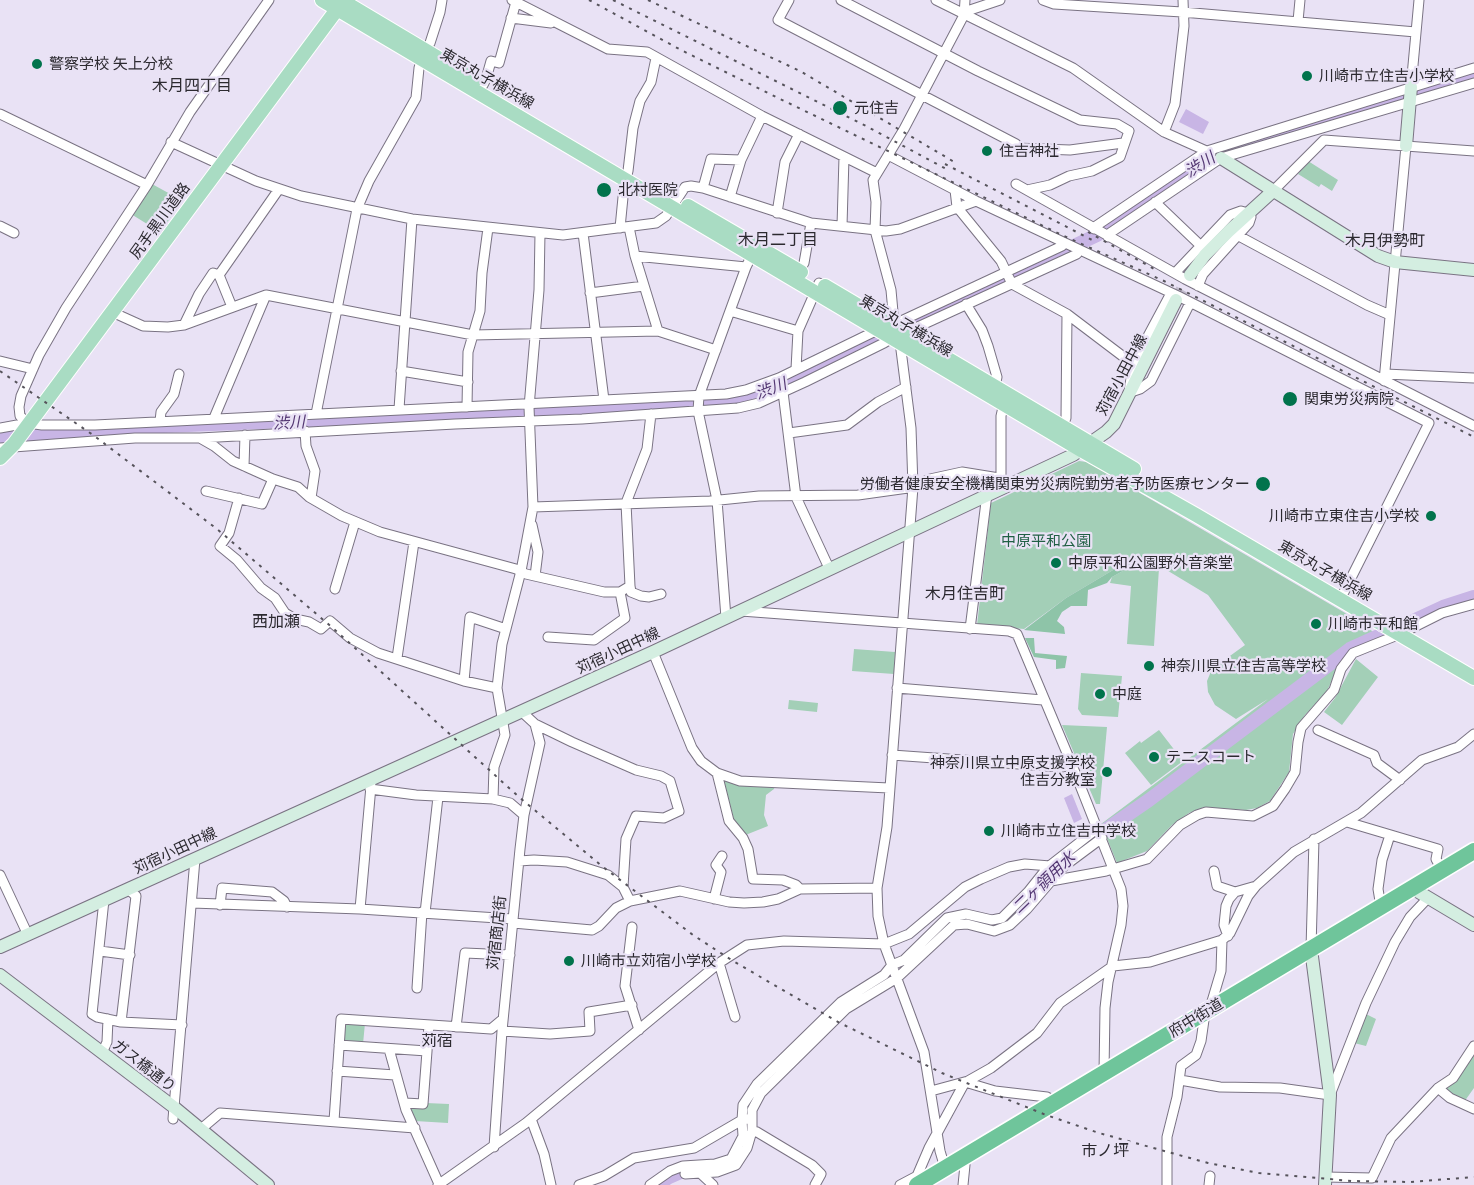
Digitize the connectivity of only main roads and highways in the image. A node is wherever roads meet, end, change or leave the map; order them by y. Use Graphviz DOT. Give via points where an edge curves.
graph roads {
  1 [pos="322,0"];
  2 [pos="341,3"];
  3 [pos="423,55"];
  4 [pos="627,175"];
  5 [pos="993,391"];
  6 [pos="1060,431"];
  7 [pos="1085,446"];
  8 [pos="6,450"];
  9 [pos="1405,632"];
  10 [pos="1474,667"];
  11 [pos="1474,678"];
  12 [pos="1474,851"];
  13 [pos="919,1181"];
  1 -- 2 [label="main road, 東京丸子横浜線"];
  2 -- 3 [label="main road, 東京丸子横浜線"];
  2 -- 8 [label="main road, 尻手黒川道路"];
  3 -- 4 [label="main road, 東京丸子横浜線"];
  3 -- 4 [label="main road, 東京丸子横浜線" via="483,85"];
  4 -- 5 [label="main road, 東京丸子横浜線" via="752,256 818,287"];
  5 -- 6 [label="main road, 東京丸子横浜線"];
  5 -- 6 [label="main road, 東京丸子横浜線" via="1004,403"];
  6 -- 7 [label="main road, 東京丸子横浜線"];
  7 -- 9 [label="main road, 東京丸子横浜線"];
  7 -- 9 [label="main road, 東京丸子横浜線" via="1344,592"];
  9 -- 10 [label="main road, 東京丸子横浜線"];
  9 -- 11 [label="main road, 東京丸子横浜線"];
  12 -- 13 [label="highway, 府中街道"];
}
